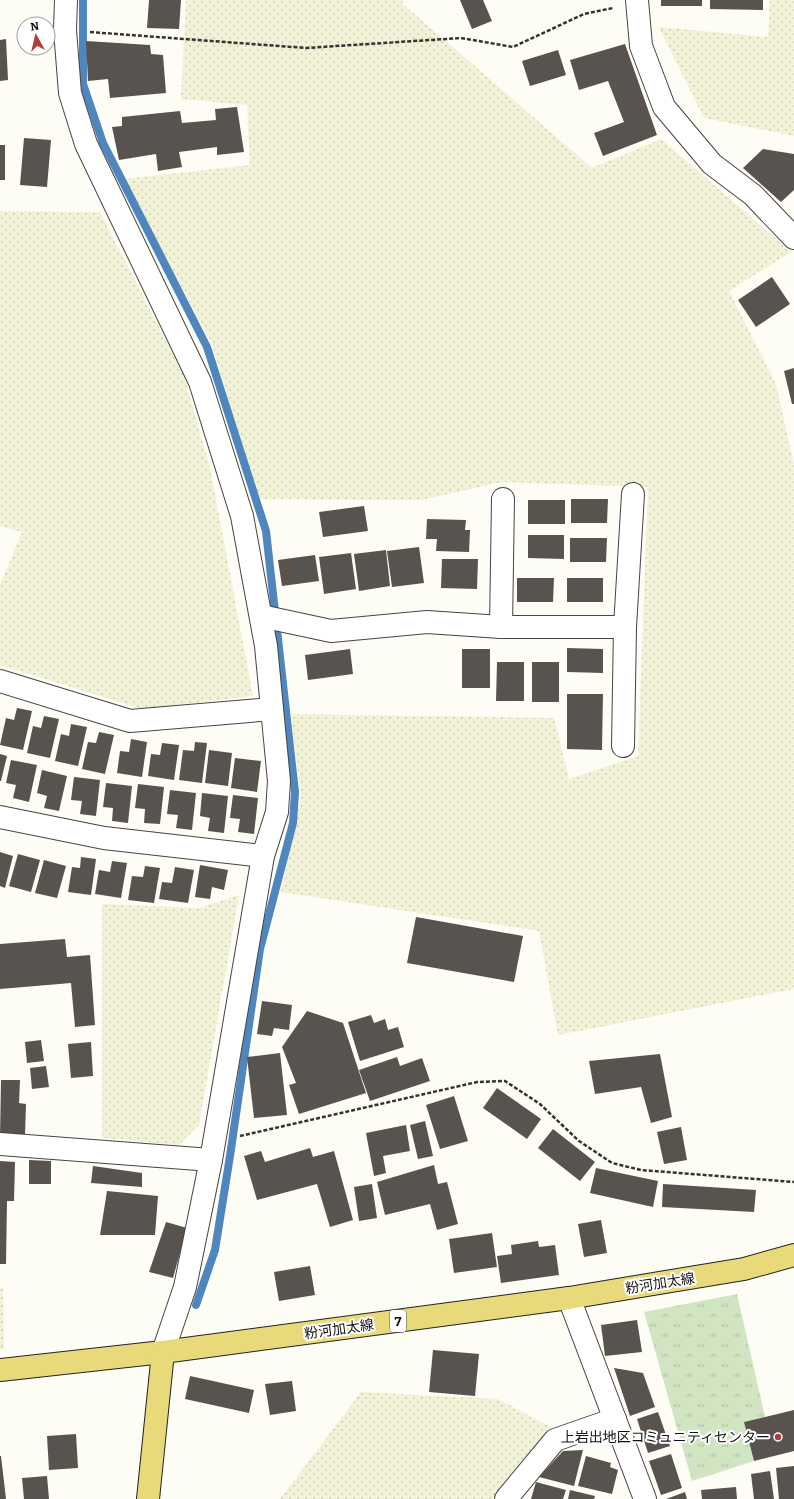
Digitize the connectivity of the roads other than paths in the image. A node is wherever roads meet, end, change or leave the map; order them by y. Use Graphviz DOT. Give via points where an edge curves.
graph roads {
  1 [pos="66,0"];
  2 [pos="637,2"];
  3 [pos="794,238"];
  4 [pos="633,494"];
  5 [pos="503,499"];
  6 [pos="261,616"];
  7 [pos="501,627"];
  8 [pos="625,627"];
  9 [pos="0,681"];
  10 [pos="272,709"];
  11 [pos="623,746"];
  12 [pos="0,817"];
  13 [pos="263,856"];
  14 [pos="0,1144"];
  15 [pos="212,1151"];
  16 [pos="794,1255"];
  17 [pos="569,1298"];
  18 [pos="163,1352"];
  19 [pos="0,1370"];
  20 [pos="615,1419"];
  21 [pos="148,1499"];
  22 [pos="506,1499"];
  23 [pos="645,1499"];
  1 -- 6 [label="street" via="65,30 70,93 86,144 200,382 242,516"];
  2 -- 3 [label="street" via="641,46 664,107 712,164 753,195"];
  4 -- 8 [label="street"];
  5 -- 7 [label="street"];
  6 -- 7 [label="street" via="331,631 427,622"];
  6 -- 10 [label="street"];
  7 -- 8 [label="street"];
  8 -- 11 [label="street"];
  9 -- 10 [label="street" via="130,721"];
  10 -- 13 [label="street" via="279,781 277,812"];
  12 -- 13 [label="street" via="104,838"];
  13 -- 15 [label="street"];
  14 -- 15 [label="street"];
  15 -- 18 [label="street" via="185,1287"];
  16 -- 17 [label="main road, 粉河加太線 / 7" via="744,1269"];
  17 -- 18 [label="main road, 粉河加太線 / 7"];
  17 -- 20 [label="street"];
  18 -- 19 [label="main road, 粉河加太線 / 7"];
  18 -- 21 [label="main road"];
  20 -- 22 [label="street" via="555,1440"];
  20 -- 23 [label="street"];
}
